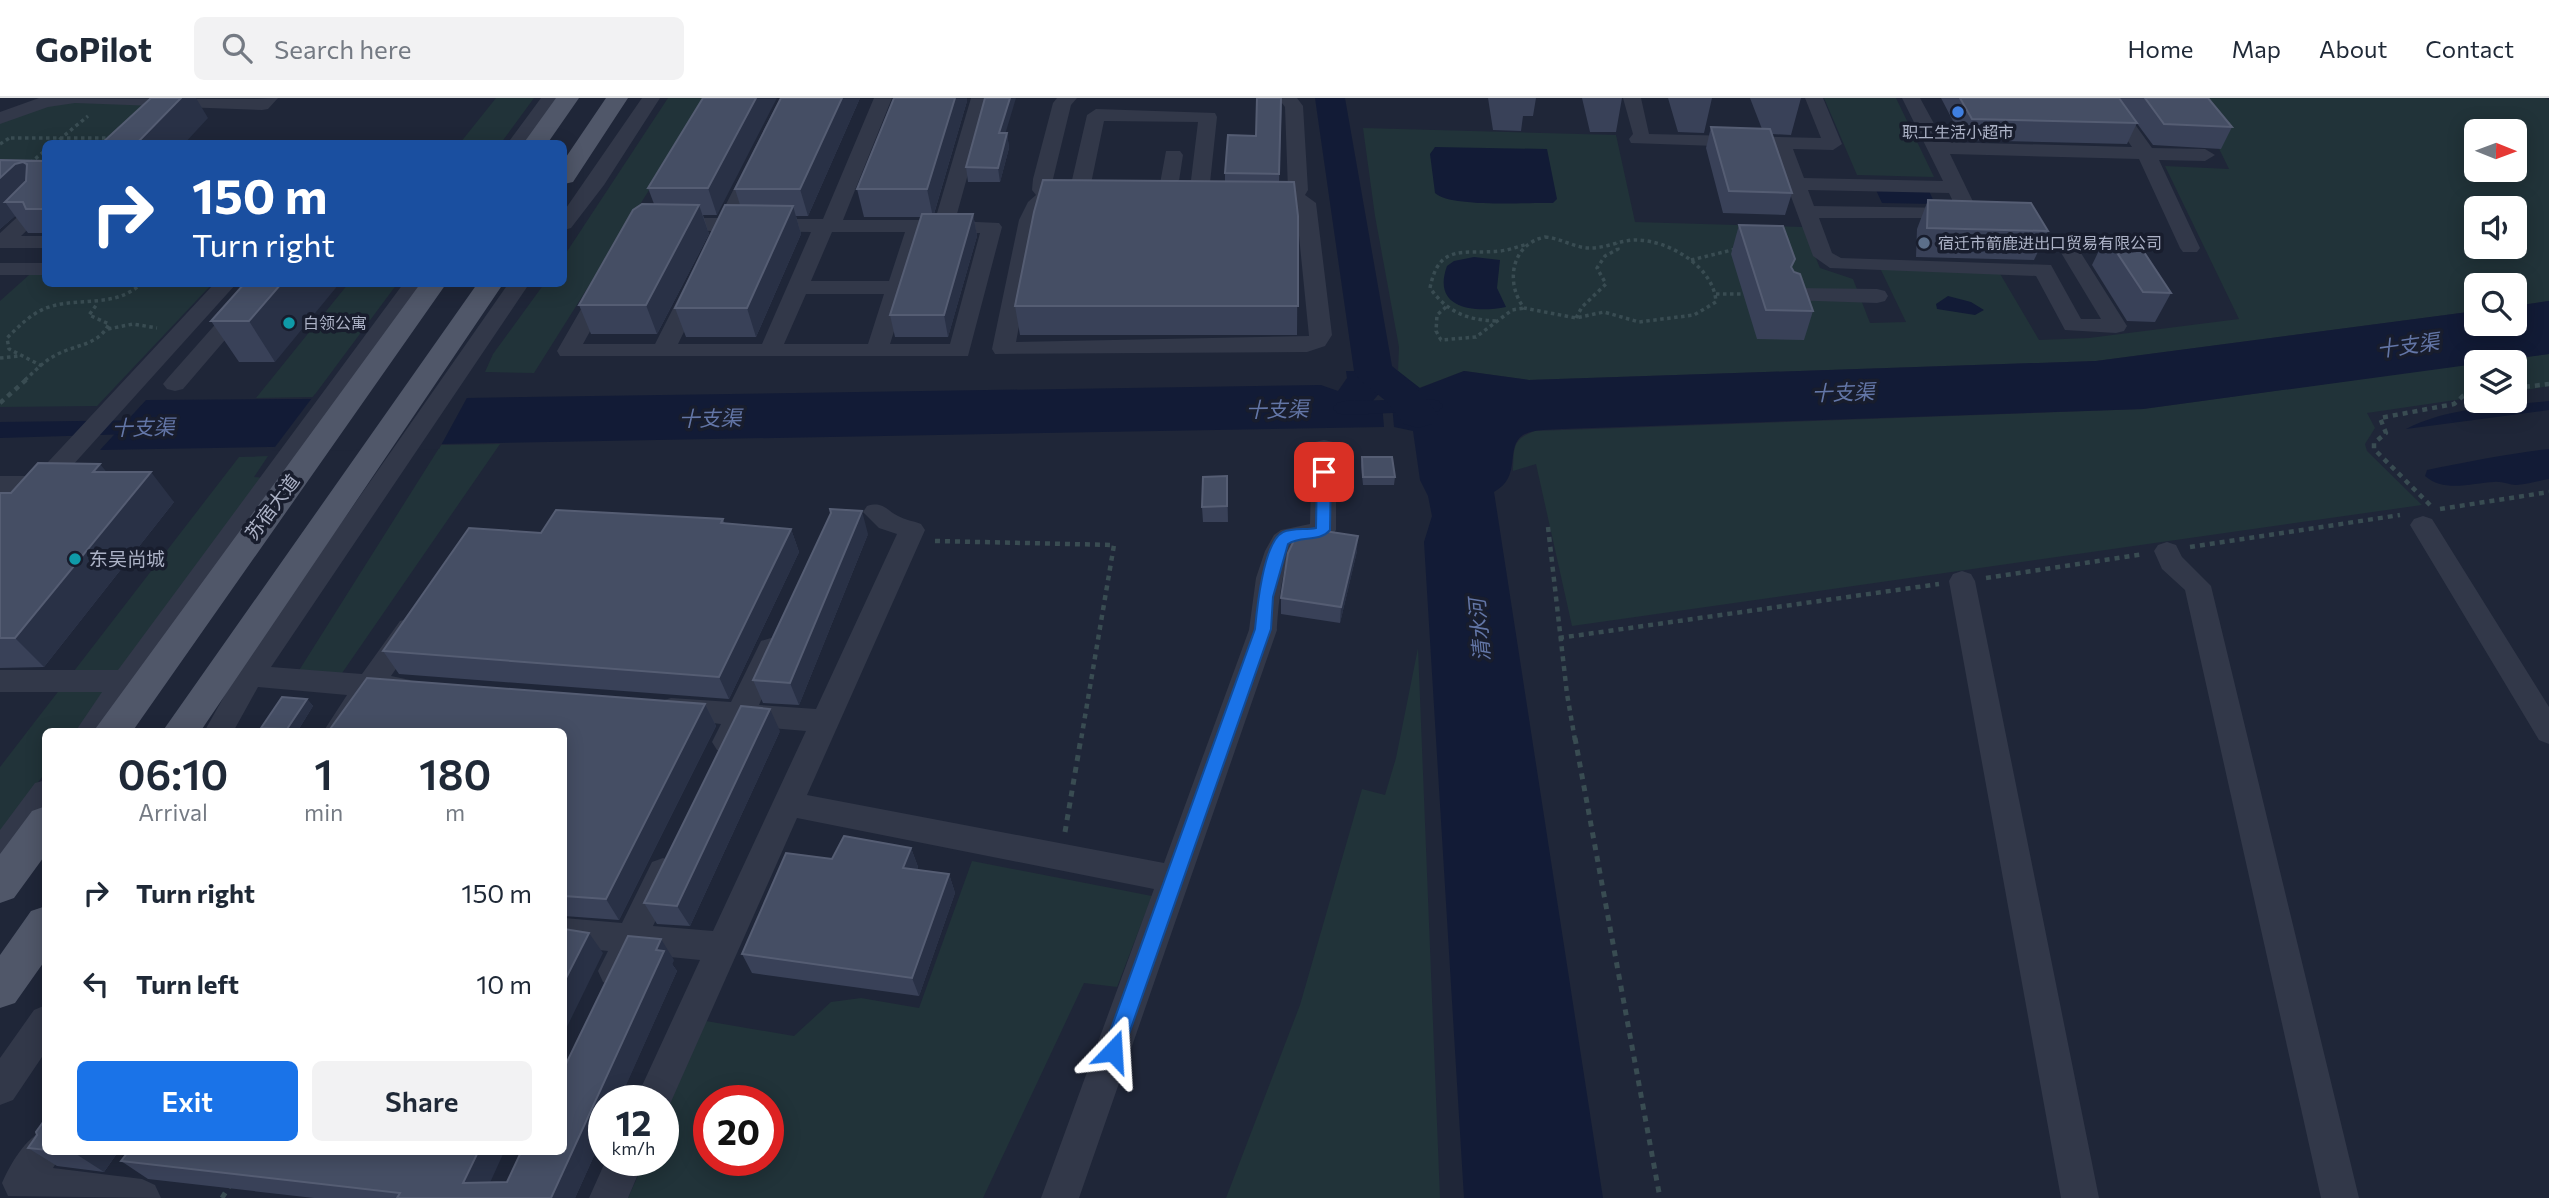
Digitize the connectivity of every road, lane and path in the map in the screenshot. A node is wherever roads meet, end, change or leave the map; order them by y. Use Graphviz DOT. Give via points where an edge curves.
graph roads {
  1 [pos="269,98"];
  2 [pos="550,98"];
  3 [pos="568,98"];
  4 [pos="617,98"];
  5 [pos="651,98"];
  6 [pos="789,98"];
  7 [pos="883,98"];
  8 [pos="981,98"];
  9 [pos="1068,98"];
  10 [pos="1287,98"];
  11 [pos="1632,98"];
  12 [pos="1814,98"];
  13 [pos="1911,98"];
  14 [pos="2107,98"];
  15 [pos="54,99"];
  16 [pos="107,100"];
  17 [pos="172,100"];
  18 [pos="0,118"];
  19 [pos="11,138"];
  20 [pos="60,138"];
  21 [pos="122,138"];
  22 [pos="519,140"];
  23 [pos="538,140"];
  24 [pos="1781,142"];
  25 [pos="1937,148"];
  26 [pos="42,153"];
  27 [pos="2146,153"];
  28 [pos="1173,155"];
  29 [pos="2204,155"];
  30 [pos="27,166"];
  31 [pos="567,173"];
  32 [pos="1797,184"];
  33 [pos="1958,187"];
  34 [pos="1168,193"];
  35 [pos="1049,195"];
  36 [pos="1293,197"];
  37 [pos="1078,198"];
  38 [pos="1103,198"];
  39 [pos="1141,199"];
  40 [pos="1206,200"];
  41 [pos="1257,201"];
  42 [pos="42,205"];
  43 [pos="1807,212"];
  44 [pos="567,220"];
  45 [pos="727,225"];
  46 [pos="827,226"];
  47 [pos="917,226"];
  48 [pos="943,227"];
  49 [pos="42,242"];
  50 [pos="1530,243"];
  51 [pos="1616,244"];
  52 [pos="2067,246"];
  53 [pos="1743,248"];
  54 [pos="2190,248"];
  55 [pos="1690,260"];
  56 [pos="1865,265"];
  57 [pos="2080,265"];
  58 [pos="11,269"];
  59 [pos="42,269"];
  60 [pos="2043,270"];
  61 [pos="136,287"];
  62 [pos="222,287"];
  63 [pos="259,287"];
  64 [pos="412,287"];
  65 [pos="431,287"];
  66 [pos="488,287"];
  67 [pos="516,287"];
  68 [pos="797,287"];
  69 [pos="897,288"];
  70 [pos="0,289"];
  71 [pos="1716,294"];
  72 [pos="1742,294"];
  73 [pos="2056,294"];
  74 [pos="1795,295"];
  75 [pos="2097,295"];
  76 [pos="1878,296"];
  77 [pos="98,304"];
  78 [pos="1446,307"];
  79 [pos="1524,308"];
  80 [pos="1576,318"];
  81 [pos="1886,319"];
  82 [pos="1497,321"];
  83 [pos="186,326"];
  84 [pos="108,329"];
  85 [pos="663,351"];
  86 [pos="770,351"];
  87 [pos="877,351"];
  88 [pos="21,356"];
  89 [pos="0,358"];
  90 [pos="41,366"];
  91 [pos="175,384"];
  92 [pos="2549,384"];
  93 [pos="433,386"];
  94 [pos="349,387"];
  95 [pos="2527,387"];
  96 [pos="2464,396"];
  97 [pos="0,403"];
  98 [pos="1324,448"];
  99 [pos="0,484"];
  100 [pos="42,484"];
  101 [pos="2549,492"];
  102 [pos="876,512"];
  103 [pos="2422,515"];
  104 [pos="1548,527"];
  105 [pos="0,530"];
  106 [pos="908,540"];
  107 [pos="2167,551"];
  108 [pos="1962,581"];
  109 [pos="422,610"];
  110 [pos="785,618"];
  111 [pos="1559,638"];
  112 [pos="250,676"];
  113 [pos="0,681"];
  114 [pos="137,681"];
  115 [pos="370,685"];
  116 [pos="431,690"];
  117 [pos="643,707"];
  118 [pos="740,715"];
  119 [pos="825,721"];
  120 [pos="93,728"];
  121 [pos="113,728"];
  122 [pos="183,728"];
  123 [pos="220,728"];
  124 [pos="340,728"];
  125 [pos="2549,732"];
  126 [pos="716,764"];
  127 [pos="42,797"];
  128 [pos="788,804"];
  129 [pos="42,828"];
  130 [pos="673,851"];
  131 [pos="0,855"];
  132 [pos="1061,857"];
  133 [pos="1174,879"];
  134 [pos="0,886"];
  135 [pos="42,930"];
  136 [pos="567,932"];
  137 [pos="631,938"];
  138 [pos="723,947"];
  139 [pos="0,989"];
  140 [pos="600,1000"];
  141 [pos="42,1027"];
  142 [pos="660,1085"];
  143 [pos="0,1088"];
  144 [pos="42,1153"];
  145 [pos="236,1175"];
  146 [pos="618,1176"];
  147 [pos="142,1198"];
  148 [pos="222,1198"];
  149 [pos="608,1198"];
  150 [pos="1060,1198"];
  151 [pos="1660,1198"];
  152 [pos="2080,1198"];
  153 [pos="2340,1198"];
  1 -- 17 [label="street" via="262,105"];
  2 -- 22 [label="street"];
  3 -- 23 [label="main road"];
  4 -- 31 [label="main road"];
  5 -- 44 [label="street"];
  6 -- 45 [label="street"];
  7 -- 46 [label="street"];
  8 -- 48 [label="street"];
  9 -- 35 [label="street" via="1062,103 1042,179 1042,190"];
  10 -- 36 [label="street" via="1294,106 1298,190"];
  11 -- 24 [label="street" via="1639,135"];
  12 -- 24 [label="street" via="1833,144"];
  13 -- 25 [label="street"];
  14 -- 27 [label="street"];
  15 -- 16 [label="street"];
  15 -- 18 [label="street"];
  16 -- 17 [label="street"];
  16 -- 20 [label="path"];
  19 -- 20 [label="path"];
  20 -- 21 [label="path"];
  24 -- 32 [label="street"];
  25 -- 27 [label="street"];
  25 -- 33 [label="street"];
  26 -- 30 [label="path"];
  27 -- 29 [label="street"];
  27 -- 54 [label="street"];
  28 -- 34 [label="street"];
  32 -- 33 [label="street"];
  32 -- 43 [label="street"];
  33 -- 43 [label="street" via="1969,214"];
  34 -- 37 [label="street" via="1200,183 1208,117 1096,115"];
  34 -- 39 [label="street"];
  34 -- 40 [label="street"];
  35 -- 36 [label="street" via="1038,202 1029,220 1003,349 1307,345 1317,341 1321,335 1306,203"];
  35 -- 37 [label="street"];
  36 -- 41 [label="street"];
  37 -- 38 [label="street"];
  42 -- 49 [label="street" via="2,242"];
  43 -- 56 [label="street" via="1823,256 1837,264"];
  45 -- 46 [label="street"];
  45 -- 85 [label="street"];
  45 -- 85 [label="street" via="639,227 568,351"];
  46 -- 47 [label="street"];
  46 -- 68 [label="street"];
  47 -- 48 [label="street"];
  47 -- 69 [label="street"];
  48 -- 87 [label="street" via="992,227 960,351"];
  50 -- 51 [label="path" via="1549,236 1589,248"];
  50 -- 78 [label="path" via="1503,251 1473,250 1442,257 1435,265 1430,288"];
  50 -- 79 [label="path" via="1520,252 1510,283 1514,299"];
  51 -- 55 [label="path" via="1641,239 1658,242"];
  51 -- 80 [label="path" via="1618,249 1599,261 1597,268 1606,284 1580,306"];
  52 -- 57 [label="street"];
  53 -- 55 [label="path"];
  55 -- 71 [label="path" via="1713,282"];
  56 -- 60 [label="street"];
  56 -- 76 [label="street"];
  57 -- 60 [label="street" via="2052,265"];
  57 -- 75 [label="street"];
  58 -- 59 [label="street"];
  58 -- 70 [label="street"];
  60 -- 73 [label="street"];
  61 -- 77 [label="path"];
  62 -- 83 [label="street"];
  63 -- 91 [label="street"];
  64 -- 94 [label="street"];
  65 -- 94 [label="main road, 苏宿大道"];
  66 -- 93 [label="main road"];
  67 -- 93 [label="street"];
  68 -- 69 [label="street"];
  68 -- 86 [label="street"];
  69 -- 87 [label="street"];
  71 -- 72 [label="path"];
  71 -- 80 [label="path" via="1716,302 1694,315 1670,320 1639,322 1604,312"];
  73 -- 75 [label="street"];
  73 -- 75 [label="street" via="2073,325 2116,326"];
  74 -- 76 [label="street"];
  76 -- 81 [label="street"];
  77 -- 84 [label="path" via="89,315 109,324"];
  77 -- 88 [label="path" via="63,304 29,316 7,338 9,349"];
  78 -- 82 [label="path" via="1466,319"];
  78 -- 82 [label="path" via="1437,315 1441,340 1476,337"];
  79 -- 80 [label="path"];
  79 -- 82 [label="path"];
  83 -- 84 [label="path" via="133,324"];
  83 -- 100 [label="street"];
  84 -- 90 [label="path" via="89,344 55,354"];
  85 -- 86 [label="street"];
  86 -- 87 [label="street"];
  88 -- 89 [label="path"];
  88 -- 90 [label="path"];
  90 -- 97 [label="path"];
  92 -- 95 [label="path"];
  93 -- 112 [label="street" via="404,451"];
  93 -- 122 [label="main road" via="369,460"];
  94 -- 114 [label="main road, 苏宿大道"];
  96 -- 103 [label="path" via="2454,404 2380,418 2386,433 2374,443 2374,449"];
  98 -- 133 [label="street" via="1323,530 1289,536 1281,542 1265,597 1263,629"];
  99 -- 100 [label="street"];
  100 -- 105 [label="street"];
  101 -- 103 [label="path"];
  102 -- 106 [label="street" via="888,522 912,530"];
  103 -- 107 [label="path"];
  103 -- 125 [label="street"];
  104 -- 111 [label="path"];
  106 -- 119 [label="street"];
  106 -- 132 [label="path" via="1114,545"];
  107 -- 108 [label="path"];
  107 -- 153 [label="street" via="2171,562 2198,586"];
  108 -- 111 [label="path"];
  108 -- 152 [label="street"];
  109 -- 115 [label="street"];
  110 -- 118 [label="street"];
  111 -- 151 [label="path"];
  112 -- 115 [label="street"];
  112 -- 123 [label="street"];
  113 -- 114 [label="street"];
  114 -- 120 [label="street"];
  114 -- 121 [label="main road, 苏宿大道"];
  115 -- 116 [label="street"];
  115 -- 124 [label="street"];
  117 -- 118 [label="street"];
  118 -- 119 [label="street"];
  118 -- 126 [label="street"];
  119 -- 128 [label="street"];
  127 -- 131 [label="street"];
  128 -- 132 [label="street"];
  128 -- 138 [label="street"];
  129 -- 134 [label="main road"];
  130 -- 137 [label="street"];
  132 -- 133 [label="street"];
  133 -- 150 [label="street"];
  135 -- 139 [label="main road"];
  136 -- 137 [label="street"];
  137 -- 138 [label="street"];
  137 -- 140 [label="street"];
  138 -- 142 [label="street"];
  141 -- 143 [label="street"];
  144 -- 147 [label="street" via="21,1183"];
  145 -- 148 [label="path"];
  146 -- 149 [label="street"];
}
